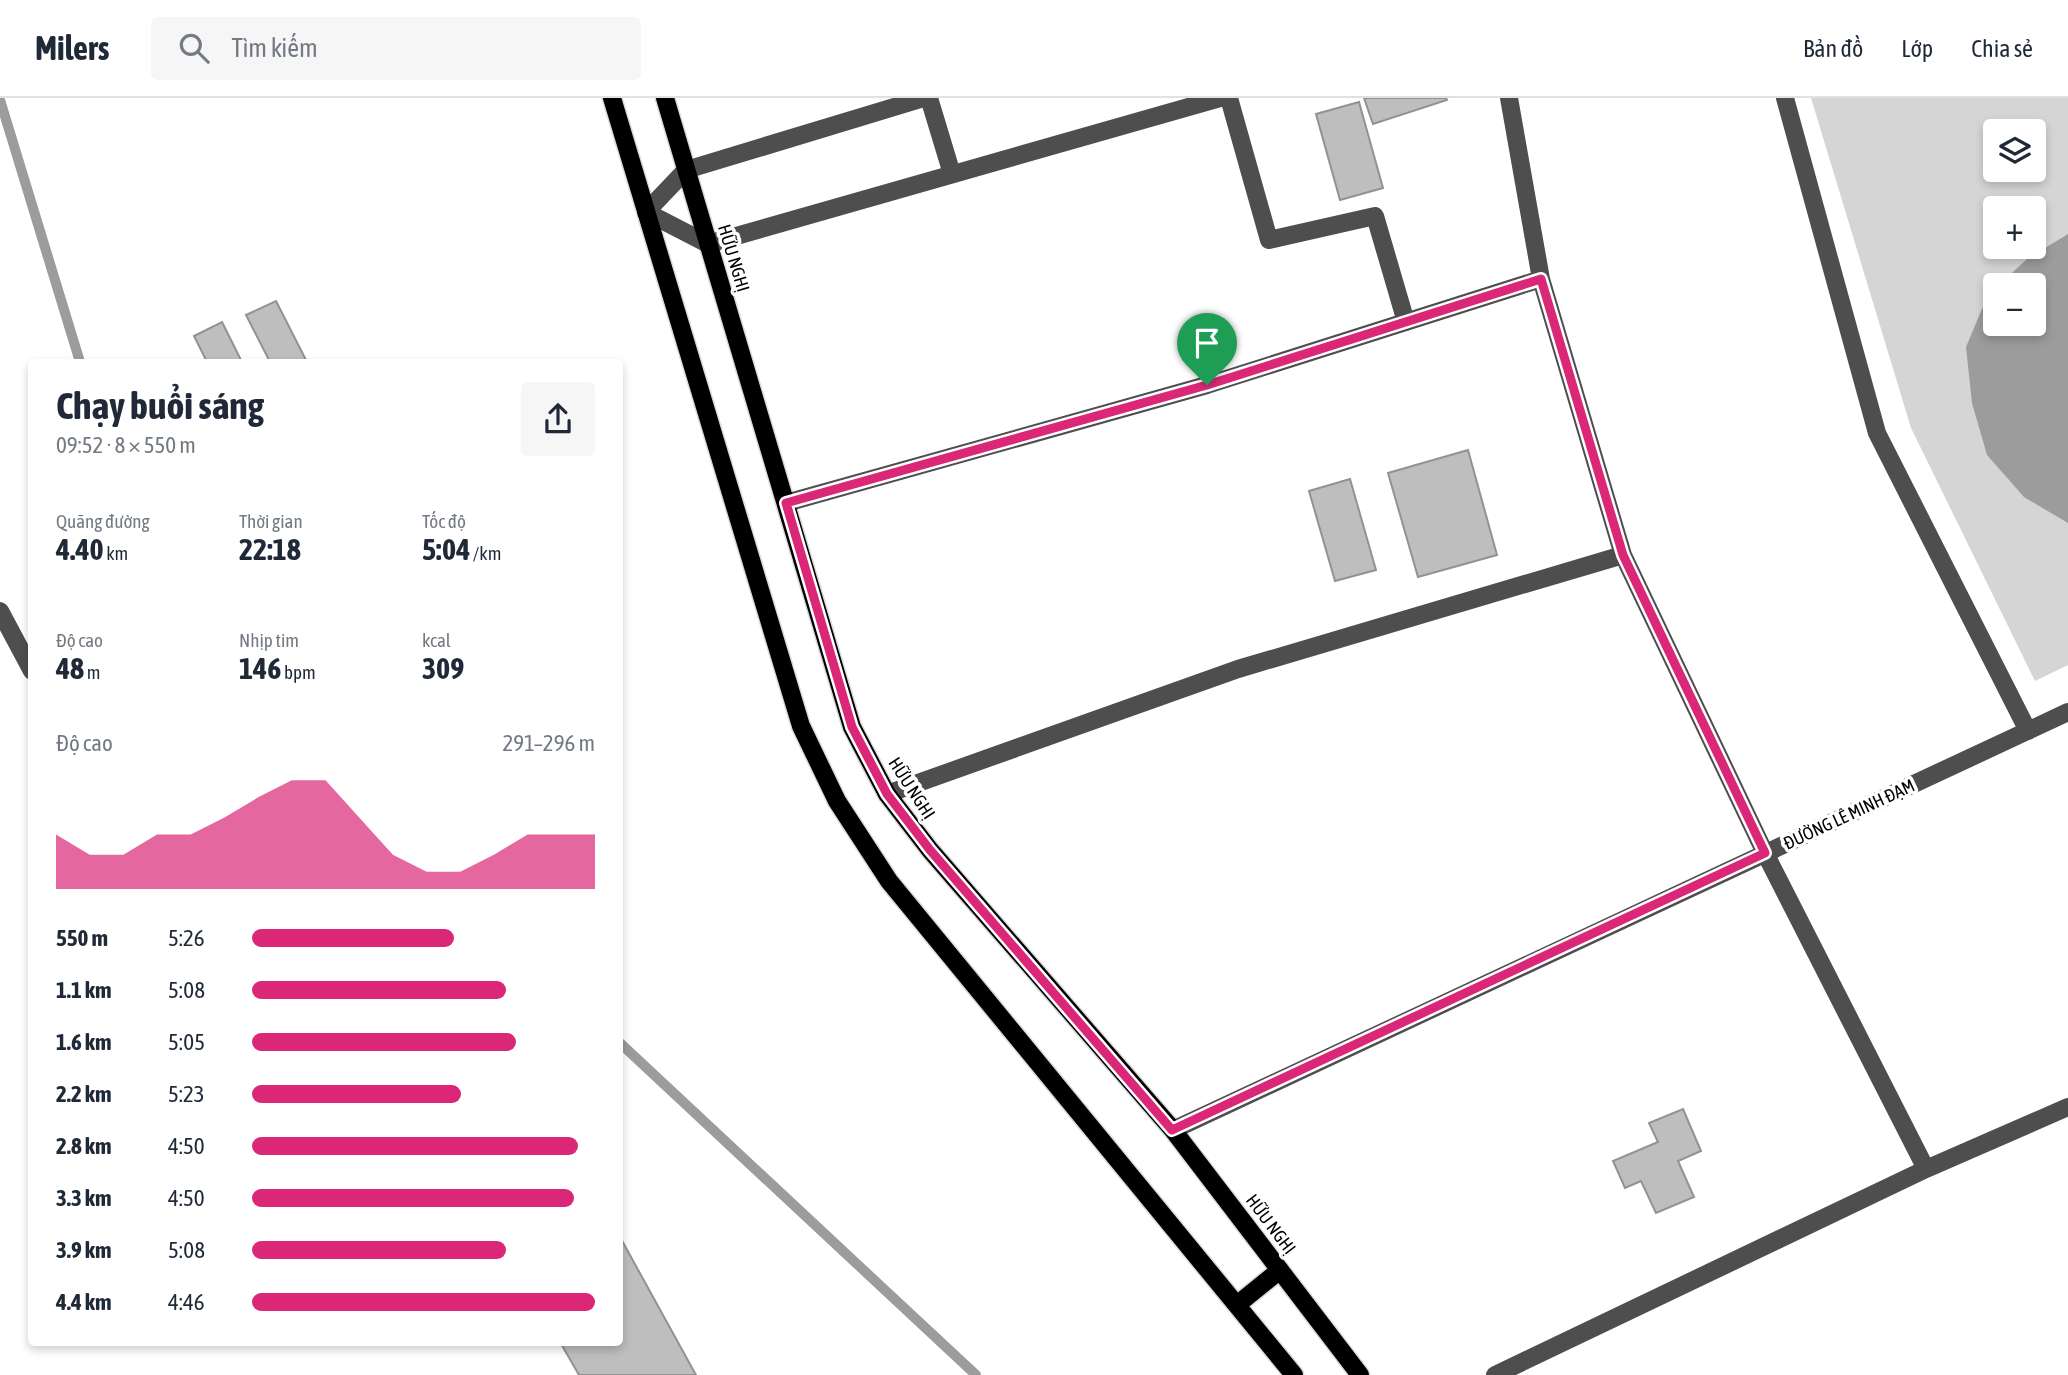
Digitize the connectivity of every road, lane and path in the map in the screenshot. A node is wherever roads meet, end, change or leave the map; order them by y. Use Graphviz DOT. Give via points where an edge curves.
graph roads {
  1 [pos="612,98"];
  2 [pos="664,98"];
  3 [pos="927,98"];
  4 [pos="1220,98"];
  5 [pos="1229,98"];
  6 [pos="1509,98"];
  7 [pos="1785,98"];
  8 [pos="686,170"];
  9 [pos="952,174"];
  10 [pos="646,212"];
  11 [pos="708,244"];
  12 [pos="1541,279"];
  13 [pos="1406,322"];
  14 [pos="786,503"];
  15 [pos="1623,555"];
  16 [pos="0,611"];
  17 [pos="28,664"];
  18 [pos="2068,712"];
  19 [pos="2028,731"];
  20 [pos="887,794"];
  21 [pos="1765,853"];
  22 [pos="2068,1107"];
  23 [pos="1172,1130"];
  24 [pos="1926,1169"];
  25 [pos="1280,1270"];
  26 [pos="1237,1304"];
  27 [pos="1294,1375"];
  28 [pos="1360,1375"];
  29 [pos="1495,1375"];
  1 -- 10 [label="main road"];
  2 -- 8 [label="main road, HỮU NGHỊ"];
  3 -- 8 [label="street"];
  3 -- 9 [label="street"];
  4 -- 9 [label="street"];
  5 -- 13 [label="street" via="1269,240 1375,216"];
  6 -- 12 [label="street"];
  7 -- 19 [label="street" via="1877,433"];
  8 -- 10 [label="street"];
  8 -- 11 [label="main road, HỮU NGHỊ"];
  9 -- 11 [label="street"];
  10 -- 11 [label="street"];
  10 -- 26 [label="main road" via="801,726 837,801 889,881"];
  11 -- 14 [label="main road, HỮU NGHỊ"];
  12 -- 13 [label="street"];
  12 -- 15 [label="street"];
  13 -- 14 [label="street" via="1207,385"];
  14 -- 20 [label="main road, HỮU NGHỊ" via="852,727"];
  15 -- 20 [label="street" via="1238,670"];
  15 -- 21 [label="street"];
  16 -- 17 [label="street"];
  18 -- 19 [label="street, ĐƯỜNG LÊ MINH ĐẠM"];
  19 -- 21 [label="street, ĐƯỜNG LÊ MINH ĐẠM"];
  20 -- 23 [label="main road, HỮU NGHỊ"];
  21 -- 23 [label="street, ĐƯỜNG LÊ MINH ĐẠM"];
  21 -- 24 [label="street"];
  22 -- 24 [label="street"];
  23 -- 25 [label="main road, HỮU NGHỊ"];
  24 -- 29 [label="street"];
  25 -- 26 [label="main road"];
  25 -- 28 [label="main road, HỮU NGHỊ"];
  26 -- 27 [label="main road"];
}
